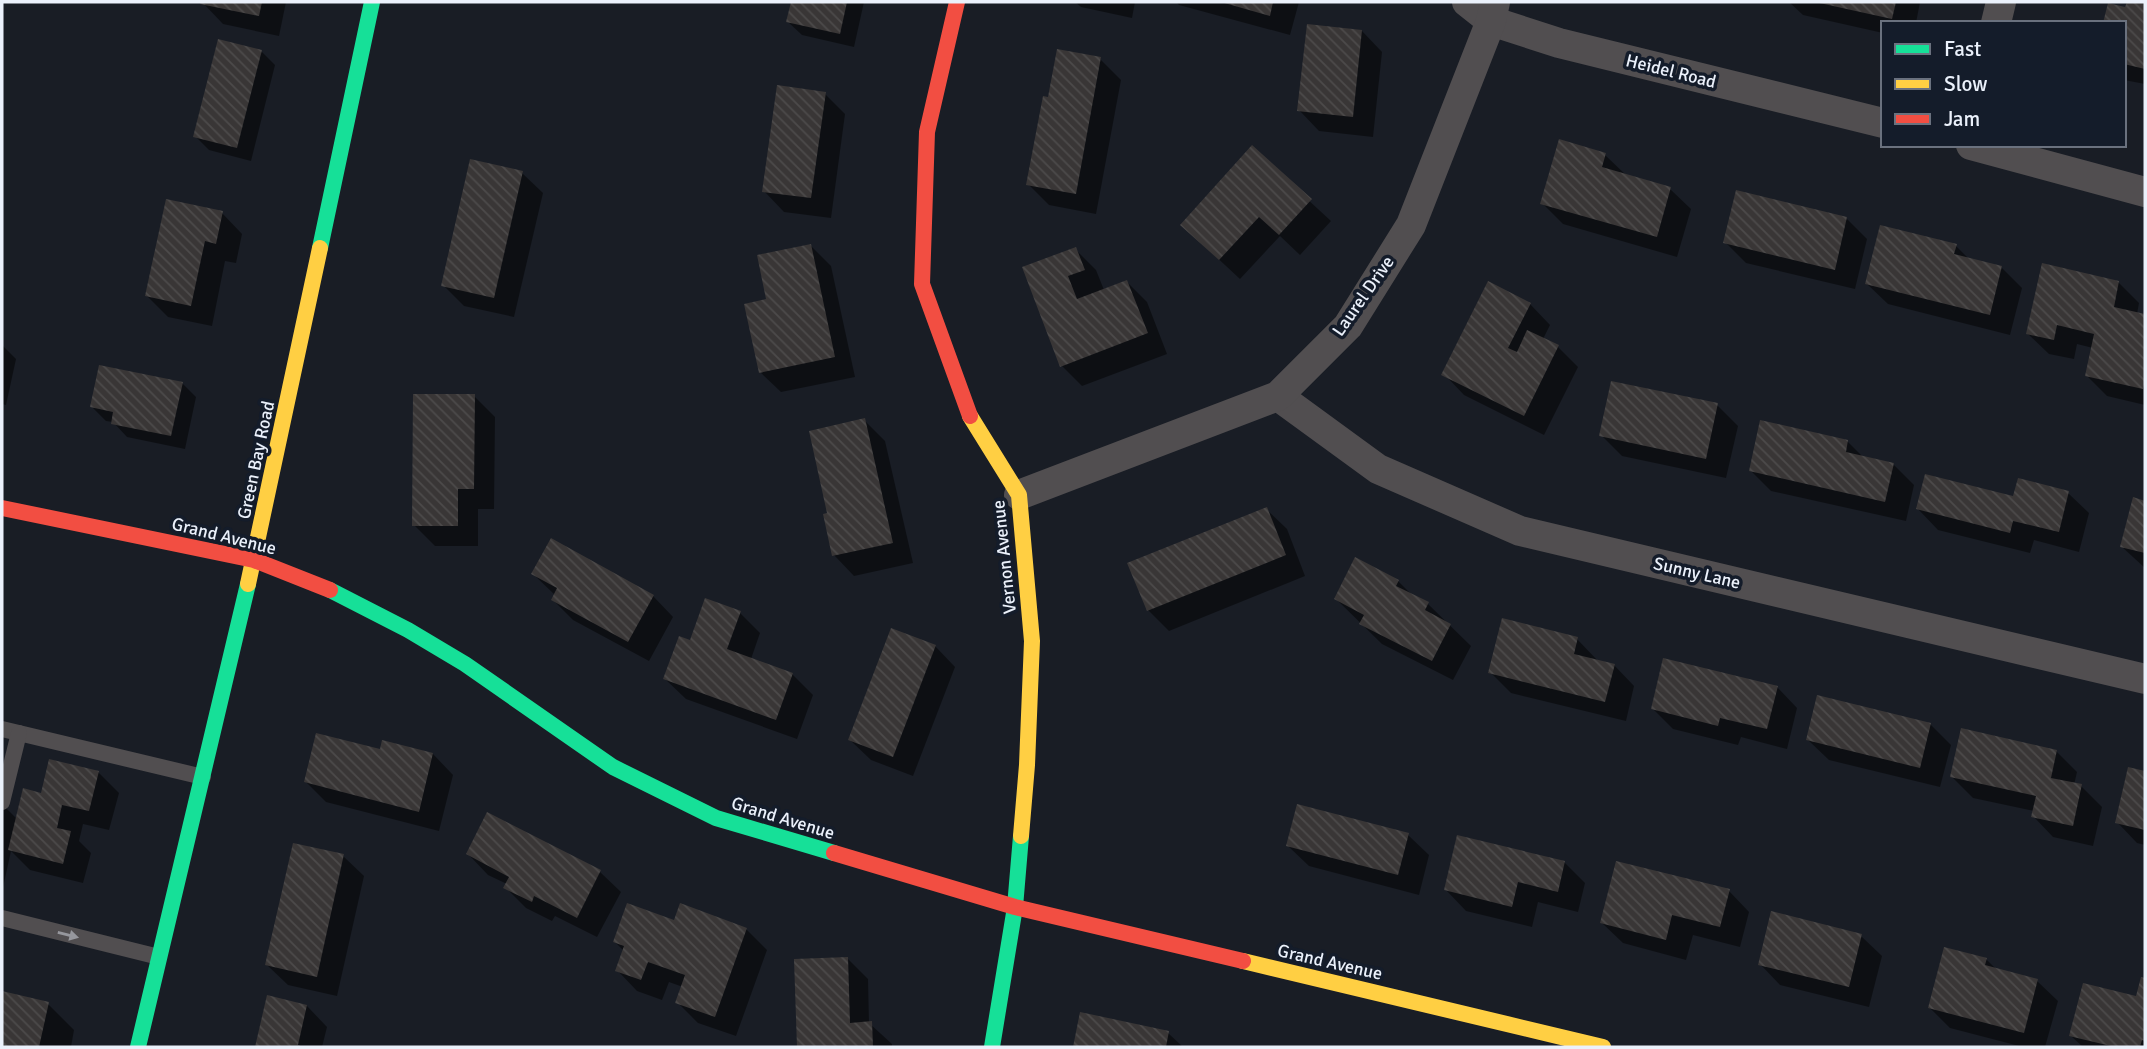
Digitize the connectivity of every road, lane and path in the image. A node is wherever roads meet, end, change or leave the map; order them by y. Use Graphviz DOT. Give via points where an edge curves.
graph roads {
  1 [pos="372,2"];
  2 [pos="957,2"];
  3 [pos="1467,2"];
  4 [pos="2001,2"];
  5 [pos="1493,11"];
  6 [pos="1996,21"];
  7 [pos="1881,123"];
  8 [pos="1979,147"];
  9 [pos="2145,191"];
  10 [pos="1278,396"];
  11 [pos="1019,495"];
  12 [pos="2,508"];
  13 [pos="254,560"];
  14 [pos="2145,679"];
  15 [pos="2,729"];
  16 [pos="19,733"];
  17 [pos="203,777"];
  18 [pos="2,802"];
  19 [pos="1015,907"];
  20 [pos="2,918"];
  21 [pos="160,958"];
  22 [pos="138,1047"];
  23 [pos="992,1047"];
  24 [pos="1603,1047"];
  1 -- 13 [label="street, Green Bay Road"];
  2 -- 11 [label="street, Vernon Avenue" via="927,132 922,284 966,410"];
  3 -- 5 [label="street, Heidel Road"];
  4 -- 6 [label="street"];
  5 -- 7 [label="street, Heidel Road" via="1559,43"];
  5 -- 10 [label="street, Laurel Drive" via="1411,225 1348,326"];
  8 -- 9 [label="street"];
  10 -- 11 [label="street, Laurel Drive"];
  10 -- 14 [label="street, Sunny Lane" via="1378,469 1520,531"];
  11 -- 19 [label="street, Vernon Avenue" via="1032,640"];
  12 -- 13 [label="street, Grand Avenue"];
  13 -- 17 [label="street, Green Bay Road"];
  13 -- 19 [label="street, Grand Avenue" via="334,591 408,630 466,664 612,767 716,818"];
  15 -- 16 [label="lane"];
  16 -- 17 [label="lane"];
  16 -- 18 [label="lane"];
  17 -- 21 [label="street, Green Bay Road"];
  19 -- 23 [label="street, Vernon Avenue"];
  19 -- 24 [label="street, Grand Avenue"];
  20 -- 21 [label="lane, one-way"];
  21 -- 22 [label="street, Green Bay Road"];
}
